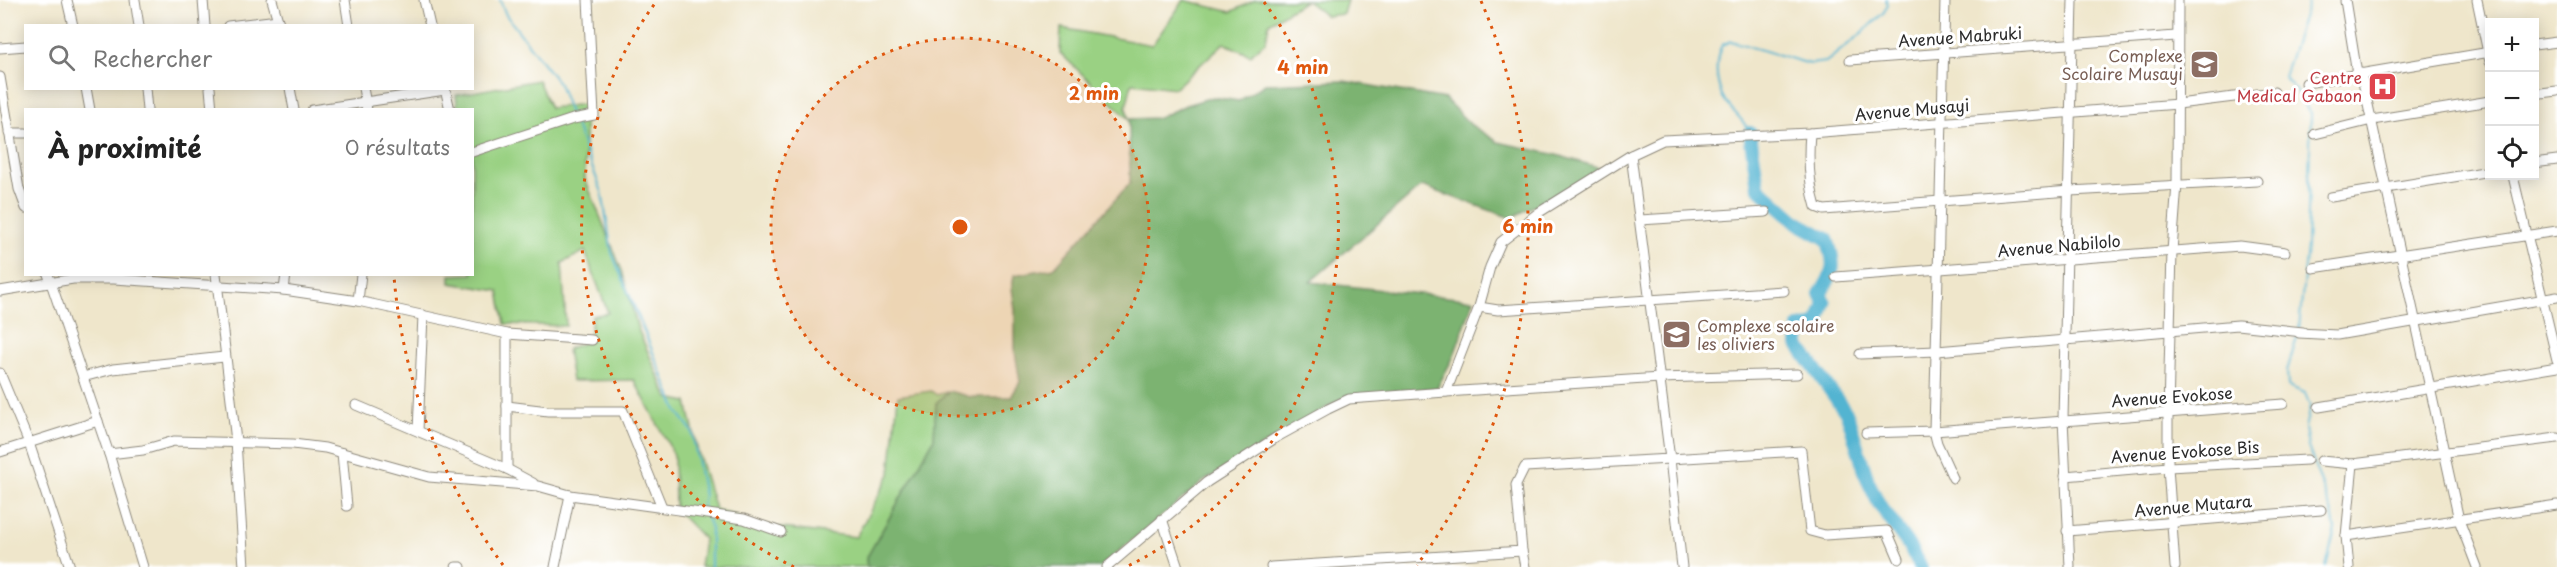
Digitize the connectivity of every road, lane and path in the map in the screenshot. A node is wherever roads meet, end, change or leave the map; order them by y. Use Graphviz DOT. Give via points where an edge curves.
graph roads {
  1 [pos="67,0"];
  2 [pos="135,0"];
  3 [pos="204,0"];
  4 [pos="272,0"];
  5 [pos="345,0"];
  6 [pos="424,0"];
  7 [pos="588,0"];
  8 [pos="1945,0"];
  9 [pos="2073,0"];
  10 [pos="2178,0"];
  11 [pos="2345,0"];
  12 [pos="2477,0"];
  13 [pos="279,23"];
  14 [pos="73,24"];
  15 [pos="139,24"];
  16 [pos="205,24"];
  17 [pos="262,24"];
  18 [pos="349,24"];
  19 [pos="430,24"];
  20 [pos="2176,36"];
  21 [pos="2485,37"];
  22 [pos="2557,42"];
  23 [pos="2072,43"];
  24 [pos="2539,44"];
  25 [pos="24,46"];
  26 [pos="0,48"];
  27 [pos="1943,53"];
  28 [pos="2485,56"];
  29 [pos="1850,60"];
  30 [pos="2359,74"];
  31 [pos="0,77"];
  32 [pos="2306,83"];
  33 [pos="86,90"];
  34 [pos="145,90"];
  35 [pos="210,90"];
  36 [pos="290,90"];
  37 [pos="363,90"];
  38 [pos="440,90"];
  39 [pos="445,90"];
  40 [pos="2557,91"];
  41 [pos="2274,92"];
  42 [pos="2539,93"];
  43 [pos="2485,102"];
  44 [pos="2178,104"];
  45 [pos="366,105"];
  46 [pos="90,108"];
  47 [pos="147,108"];
  48 [pos="212,108"];
  49 [pos="294,108"];
  50 [pos="334,108"];
  51 [pos="450,108"];
  52 [pos="2071,111"];
  53 [pos="3,119"];
  54 [pos="2372,120"];
  55 [pos="1942,122"];
  56 [pos="9,132"];
  57 [pos="24,133"];
  58 [pos="1810,133"];
  59 [pos="2315,134"];
  60 [pos="474,151"];
  61 [pos="1631,155"];
  62 [pos="2557,160"];
  63 [pos="2539,162"];
  64 [pos="2485,172"];
  65 [pos="2514,180"];
  66 [pos="2257,181"];
  67 [pos="2177,184"];
  68 [pos="2385,189"];
  69 [pos="2070,191"];
  70 [pos="2331,197"];
  71 [pos="1941,202"];
  72 [pos="24,203"];
  73 [pos="1766,212"];
  74 [pos="1640,220"];
  75 [pos="2557,231"];
  76 [pos="2527,237"];
  77 [pos="2172,251"];
  78 [pos="2285,252"];
  79 [pos="2398,254"];
  80 [pos="2068,260"];
  81 [pos="2313,268"];
  82 [pos="1939,271"];
  83 [pos="216,276"];
  84 [pos="286,276"];
  85 [pos="362,276"];
  86 [pos="113,277"];
  87 [pos="1836,278"];
  88 [pos="49,279"];
  89 [pos="218,287"];
  90 [pos="284,290"];
  91 [pos="0,291"];
  92 [pos="1784,291"];
  93 [pos="2557,297"];
  94 [pos="2542,300"];
  95 [pos="358,301"];
  96 [pos="1651,301"];
  97 [pos="1479,307"];
  98 [pos="423,315"];
  99 [pos="2414,320"];
  100 [pos="2171,331"];
  101 [pos="507,334"];
  102 [pos="592,340"];
  103 [pos="2066,340"];
  104 [pos="1937,351"];
  105 [pos="1860,354"];
  106 [pos="224,357"];
  107 [pos="2557,360"];
  108 [pos="2557,367"];
  109 [pos="0,373"];
  110 [pos="1797,374"];
  111 [pos="83,377"];
  112 [pos="1660,378"];
  113 [pos="2428,390"];
  114 [pos="1446,392"];
  115 [pos="2283,404"];
  116 [pos="356,405"];
  117 [pos="507,406"];
  118 [pos="2319,407"];
  119 [pos="2168,412"];
  120 [pos="2063,419"];
  121 [pos="98,421"];
  122 [pos="418,431"];
  123 [pos="1934,431"];
  124 [pos="1866,433"];
  125 [pos="2557,438"];
  126 [pos="236,441"];
  127 [pos="28,443"];
  128 [pos="0,452"];
  129 [pos="342,453"];
  130 [pos="2444,453"];
  131 [pos="109,454"];
  132 [pos="1670,459"];
  133 [pos="2307,460"];
  134 [pos="2321,461"];
  135 [pos="2353,464"];
  136 [pos="2168,467"];
  137 [pos="507,469"];
  138 [pos="2065,476"];
  139 [pos="1953,478"];
  140 [pos="538,486"];
  141 [pos="570,495"];
  142 [pos="2557,505"];
  143 [pos="347,506"];
  144 [pos="662,507"];
  145 [pos="2321,510"];
  146 [pos="1162,519"];
  147 [pos="2458,520"];
  148 [pos="2173,523"];
  149 [pos="2067,531"];
  150 [pos="781,532"];
  151 [pos="2346,536"];
  152 [pos="1522,550"];
  153 [pos="1420,556"];
  154 [pos="1899,559"];
  155 [pos="70,567"];
  156 [pos="143,567"];
  157 [pos="244,567"];
  158 [pos="555,567"];
  159 [pos="1107,567"];
  160 [pos="1178,567"];
  161 [pos="1271,567"];
  162 [pos="1421,567"];
  163 [pos="1525,567"];
  164 [pos="1682,567"];
  165 [pos="2070,567"];
  166 [pos="2175,567"];
  167 [pos="2349,567"];
  168 [pos="2477,567"];
  1 -- 14 [label="street"];
  2 -- 15 [label="street"];
  3 -- 16 [label="street"];
  4 -- 13 [label="street"];
  5 -- 18 [label="street"];
  6 -- 19 [label="street"];
  7 -- 60 [label="street" via="594,115"];
  8 -- 27 [label="street"];
  9 -- 23 [label="street"];
  10 -- 20 [label="street"];
  11 -- 30 [label="street"];
  12 -- 21 [label="street"];
  13 -- 17 [label="street"];
  20 -- 23 [label="street, Avenue Mabruki"];
  20 -- 44 [label="street"];
  22 -- 24 [label="street"];
  23 -- 27 [label="street, Avenue Mabruki"];
  23 -- 52 [label="street"];
  25 -- 26 [label="street"];
  27 -- 29 [label="street, Avenue Mabruki"];
  27 -- 55 [label="street"];
  28 -- 30 [label="street"];
  30 -- 32 [label="street"];
  30 -- 54 [label="street"];
  31 -- 53 [label="street"];
  33 -- 46 [label="street"];
  34 -- 47 [label="street"];
  35 -- 48 [label="street"];
  36 -- 49 [label="street"];
  37 -- 45 [label="street"];
  38 -- 45 [label="street"];
  39 -- 51 [label="street"];
  40 -- 42 [label="street"];
  41 -- 44 [label="street, Avenue Musayi"];
  43 -- 54 [label="street"];
  44 -- 52 [label="street, Avenue Musayi"];
  44 -- 67 [label="street"];
  45 -- 50 [label="street"];
  52 -- 55 [label="street, Avenue Musayi"];
  52 -- 69 [label="street"];
  53 -- 56 [label="street"];
  54 -- 59 [label="street"];
  54 -- 68 [label="street"];
  55 -- 58 [label="street, Avenue Musayi"];
  55 -- 71 [label="street"];
  56 -- 57 [label="street"];
  56 -- 72 [label="street"];
  58 -- 61 [label="street, Avenue Musayi" via="1664,140"];
  58 -- 71 [label="street" via="1816,207 1824,210"];
  61 -- 74 [label="street"];
  61 -- 97 [label="street, Avenue Musayi" via="1538,213 1501,242"];
  62 -- 63 [label="street"];
  64 -- 68 [label="street"];
  65 -- 76 [label="street"];
  66 -- 67 [label="street"];
  67 -- 69 [label="street"];
  67 -- 77 [label="street"];
  68 -- 70 [label="street"];
  68 -- 79 [label="street"];
  69 -- 71 [label="street"];
  69 -- 80 [label="street"];
  71 -- 82 [label="street"];
  73 -- 74 [label="street"];
  74 -- 96 [label="street"];
  75 -- 76 [label="street"];
  76 -- 79 [label="street"];
  76 -- 94 [label="street"];
  77 -- 78 [label="street, Avenue Nabilolo" via="2240,246"];
  77 -- 80 [label="street, Avenue Nabilolo"];
  77 -- 100 [label="street"];
  79 -- 81 [label="street"];
  79 -- 99 [label="street"];
  80 -- 82 [label="street, Avenue Nabilolo"];
  80 -- 103 [label="street"];
  82 -- 87 [label="street, Avenue Nabilolo"];
  82 -- 104 [label="street"];
  83 -- 89 [label="street"];
  84 -- 90 [label="street"];
  85 -- 95 [label="street"];
  86 -- 88 [label="street"];
  86 -- 89 [label="street"];
  88 -- 91 [label="street"];
  88 -- 111 [label="street"];
  89 -- 90 [label="street"];
  89 -- 106 [label="street"];
  90 -- 95 [label="street"];
  92 -- 96 [label="street"];
  93 -- 94 [label="street"];
  94 -- 99 [label="street"];
  94 -- 107 [label="street"];
  95 -- 98 [label="street"];
  96 -- 97 [label="street" via="1498,310"];
  96 -- 112 [label="street"];
  97 -- 114 [label="street, Avenue Musayi"];
  98 -- 101 [label="street"];
  98 -- 122 [label="street"];
  99 -- 100 [label="street" via="2337,335 2238,325"];
  99 -- 113 [label="street"];
  100 -- 103 [label="street"];
  100 -- 119 [label="street"];
  101 -- 102 [label="street"];
  101 -- 117 [label="street"];
  103 -- 104 [label="street"];
  103 -- 120 [label="street"];
  104 -- 105 [label="street"];
  104 -- 123 [label="street"];
  106 -- 111 [label="street" via="113,369"];
  106 -- 126 [label="street"];
  108 -- 113 [label="street"];
  109 -- 127 [label="street"];
  110 -- 112 [label="street"];
  111 -- 121 [label="street"];
  112 -- 114 [label="street"];
  112 -- 132 [label="street"];
  113 -- 118 [label="street"];
  113 -- 130 [label="street"];
  114 -- 146 [label="street" via="1349,399 1277,437 1207,482"];
  115 -- 119 [label="street, Avenue Evokose"];
  116 -- 122 [label="street"];
  117 -- 137 [label="street"];
  117 -- 144 [label="street" via="548,411 623,411"];
  119 -- 120 [label="street, Avenue Evokose"];
  119 -- 136 [label="street"];
  120 -- 123 [label="street, Avenue Evokose"];
  120 -- 138 [label="street"];
  121 -- 127 [label="street"];
  121 -- 131 [label="street"];
  122 -- 137 [label="street"];
  123 -- 124 [label="street, Avenue Evokose"];
  123 -- 139 [label="street"];
  125 -- 130 [label="street"];
  126 -- 129 [label="street" via="293,444"];
  126 -- 131 [label="street" via="174,441"];
  126 -- 157 [label="street"];
  127 -- 128 [label="street"];
  127 -- 155 [label="street"];
  129 -- 140 [label="street" via="429,477"];
  129 -- 143 [label="street"];
  130 -- 135 [label="street"];
  130 -- 147 [label="street"];
  131 -- 156 [label="street"];
  132 -- 152 [label="street" via="1525,467 1516,486"];
  132 -- 154 [label="street" via="1801,451 1810,531 1825,535 1887,531"];
  132 -- 164 [label="street"];
  133 -- 136 [label="street, Avenue Evokose Bis"];
  134 -- 135 [label="street"];
  135 -- 151 [label="street"];
  136 -- 138 [label="street, Avenue Evokose Bis"];
  136 -- 148 [label="street"];
  137 -- 140 [label="street"];
  138 -- 149 [label="street"];
  140 -- 141 [label="street"];
  141 -- 144 [label="street"];
  141 -- 158 [label="street"];
  142 -- 147 [label="street"];
  144 -- 150 [label="street" via="744,519"];
  145 -- 148 [label="street, Avenue Mutara"];
  146 -- 159 [label="street"];
  146 -- 160 [label="street"];
  147 -- 151 [label="street"];
  147 -- 168 [label="street"];
  148 -- 149 [label="street, Avenue Mutara"];
  148 -- 166 [label="street"];
  149 -- 165 [label="street"];
  151 -- 167 [label="street"];
  152 -- 153 [label="street"];
  152 -- 163 [label="street"];
  153 -- 161 [label="street"];
  153 -- 162 [label="street"];
}
